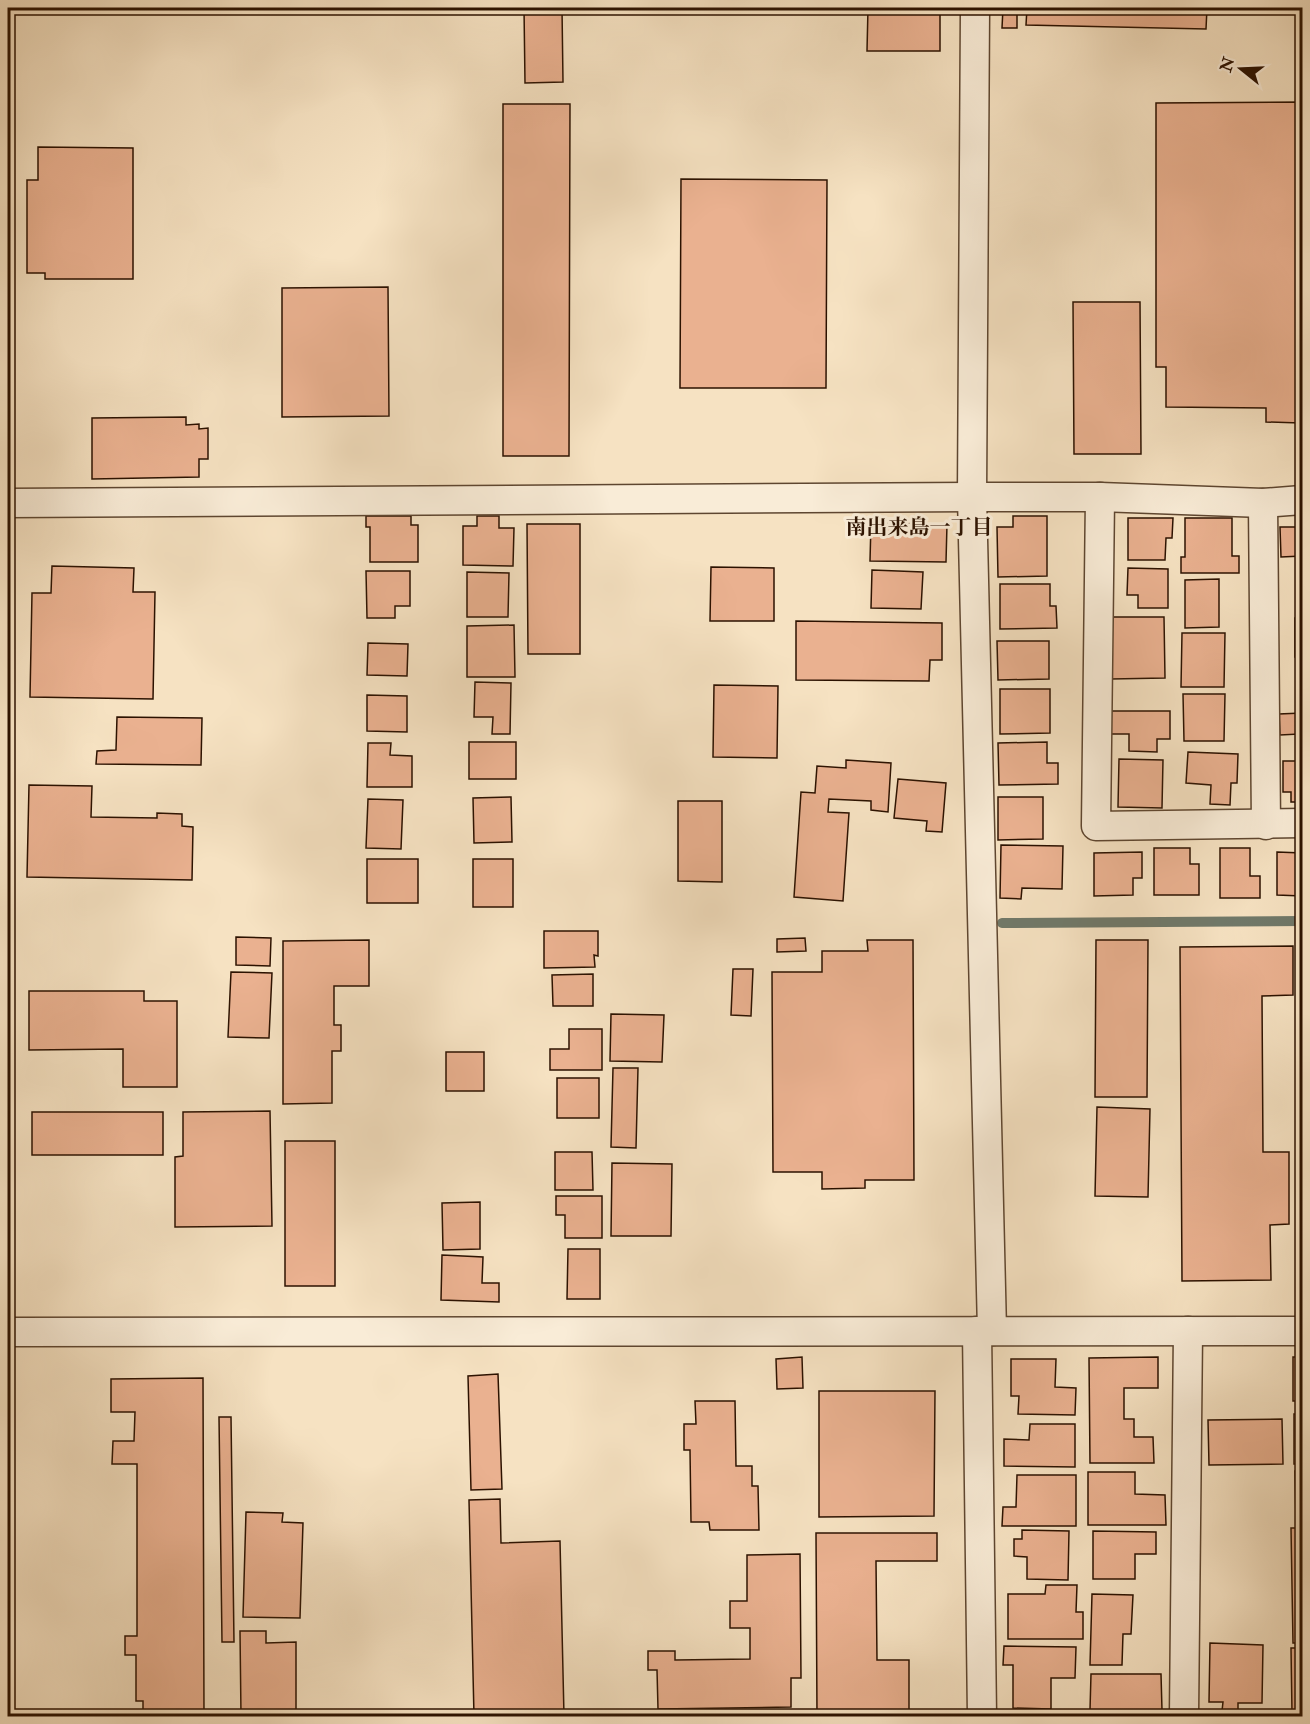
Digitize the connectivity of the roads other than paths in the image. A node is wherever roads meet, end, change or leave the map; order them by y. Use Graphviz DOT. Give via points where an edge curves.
graph roads {
  1 [pos="975,8"];
  2 [pos="972,497"];
  3 [pos="1100,497"];
  4 [pos="1302,500"];
  5 [pos="8,503"];
  6 [pos="1263,503"];
  7 [pos="1302,823"];
  8 [pos="1266,825"];
  9 [pos="984,1331"];
  10 [pos="1188,1331"];
  11 [pos="1302,1331"];
  12 [pos="8,1332"];
  13 [pos="982,1716"];
  14 [pos="1184,1716"];
  1 -- 2 [label="street"];
  2 -- 3 [label="street"];
  2 -- 5 [label="street"];
  2 -- 9 [label="street"];
  3 -- 6 [label="street"];
  3 -- 8 [label="street" via="1096,826"];
  4 -- 6 [label="street"];
  6 -- 8 [label="street"];
  7 -- 8 [label="street"];
  9 -- 10 [label="street"];
  9 -- 12 [label="street"];
  9 -- 13 [label="street"];
  10 -- 11 [label="street"];
  10 -- 14 [label="street"];
}
